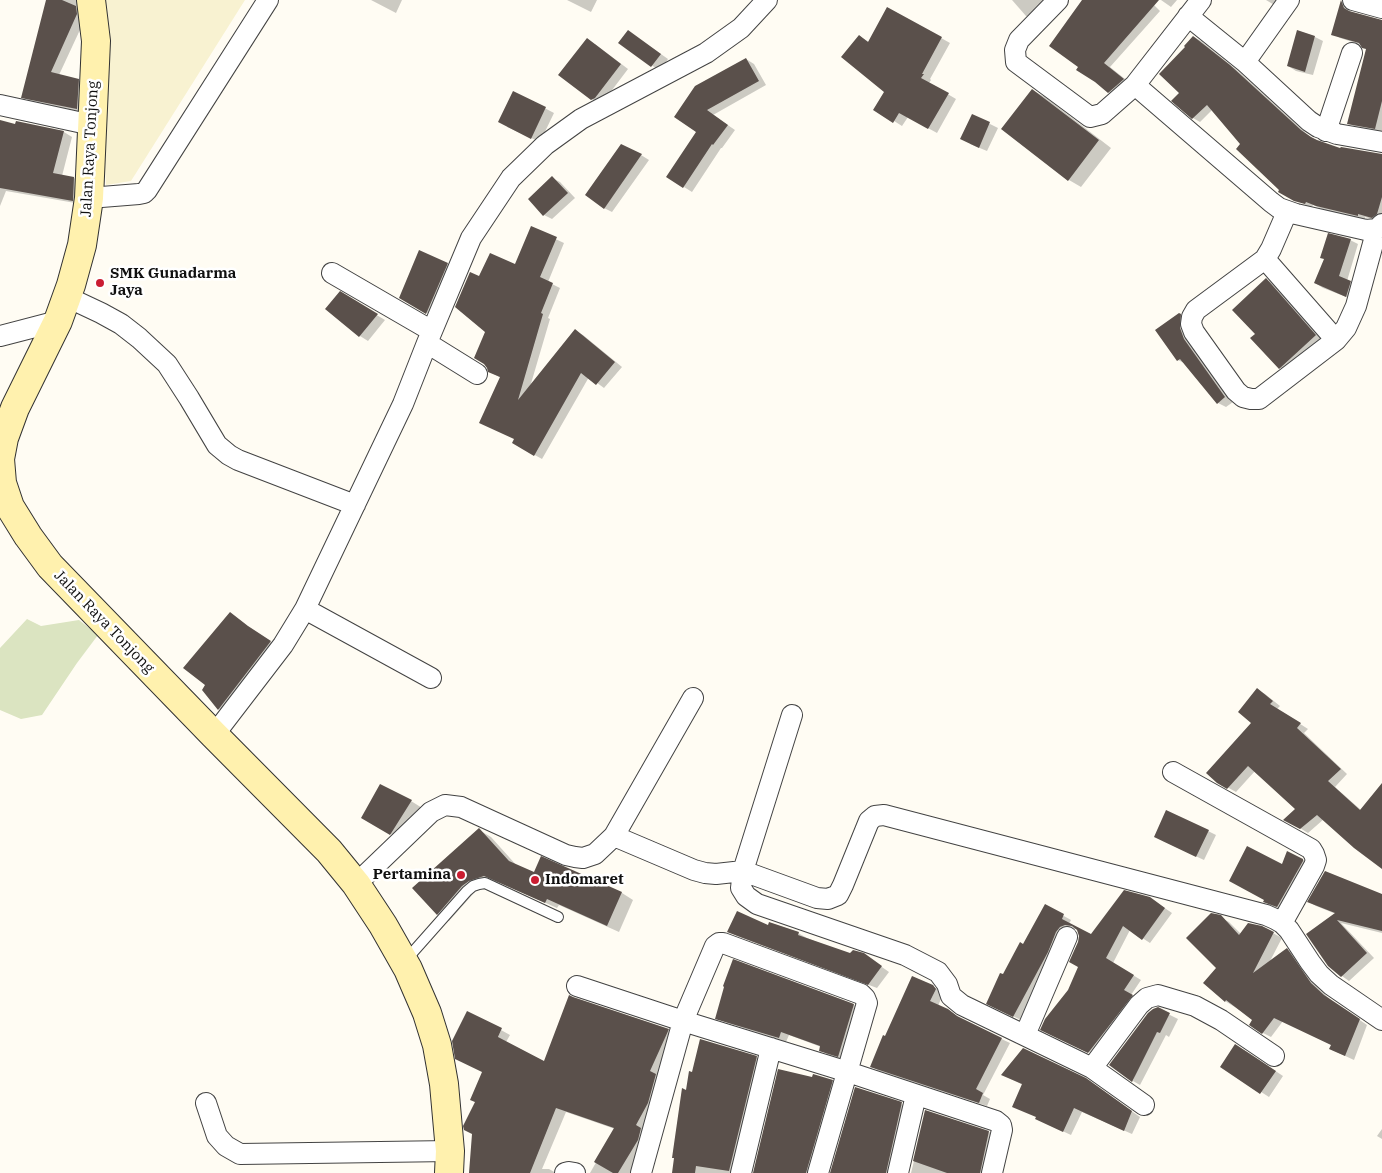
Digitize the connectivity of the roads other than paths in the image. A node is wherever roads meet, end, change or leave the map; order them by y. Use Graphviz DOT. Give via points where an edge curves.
graph roads {
  1 [pos="91,0"];
  2 [pos="268,0"];
  3 [pos="767,0"];
  4 [pos="1058,0"];
  5 [pos="1201,0"];
  6 [pos="1289,0"];
  7 [pos="1353,0"];
  8 [pos="1382,8"];
  9 [pos="1188,16"];
  10 [pos="1352,53"];
  11 [pos="1245,62"];
  12 [pos="1135,85"];
  13 [pos="0,105"];
  14 [pos="92,126"];
  15 [pos="1326,130"];
  16 [pos="1382,142"];
  17 [pos="90,198"];
  18 [pos="1287,212"];
  19 [pos="1379,226"];
  20 [pos="1265,259"];
  21 [pos="332,273"];
  22 [pos="63,309"];
  23 [pos="0,336"];
  24 [pos="429,337"];
  25 [pos="1336,340"];
  26 [pos="476,374"];
  27 [pos="355,505"];
  28 [pos="305,609"];
  29 [pos="431,678"];
  30 [pos="693,698"];
  31 [pos="792,715"];
  32 [pos="214,735"];
  33 [pos="1173,772"];
  34 [pos="614,836"];
  35 [pos="742,871"];
  36 [pos="356,884"];
  37 [pos="558,917"];
  38 [pos="1282,923"];
  39 [pos="1067,937"];
  40 [pos="404,962"];
  41 [pos="577,986"];
  42 [pos="1382,1020"];
  43 [pos="683,1021"];
  44 [pos="1025,1035"];
  45 [pos="771,1048"];
  46 [pos="1274,1056"];
  47 [pos="1092,1068"];
  48 [pos="848,1072"];
  49 [pos="916,1095"];
  50 [pos="206,1103"];
  51 [pos="1144,1105"];
  52 [pos="449,1162"];
  53 [pos="565,1173"];
  54 [pos="574,1173"];
  55 [pos="642,1173"];
  56 [pos="741,1173"];
  57 [pos="818,1173"];
  58 [pos="898,1173"];
  59 [pos="992,1173"];
  1 -- 14 [label="main road, Jalan Raya Tonjong" via="96,41"];
  2 -- 17 [label="street" via="147,190 139,194"];
  3 -- 24 [label="street" via="741,28 706,53 581,119 545,145 511,178 471,238"];
  4 -- 12 [label="street" via="1019,40 1015,50 1016,62 1090,117 1102,114"];
  5 -- 9 [label="street"];
  6 -- 11 [label="street"];
  7 -- 8 [label="street"];
  9 -- 11 [label="street"];
  9 -- 12 [label="street"];
  10 -- 15 [label="street"];
  11 -- 15 [label="street" via="1308,121"];
  12 -- 18 [label="street" via="1271,202"];
  13 -- 14 [label="street"];
  14 -- 17 [label="main road, Jalan Raya Tonjong"];
  15 -- 16 [label="street"];
  17 -- 22 [label="main road, Jalan Raya Tonjong" via="82,244"];
  18 -- 19 [label="street" via="1366,230"];
  18 -- 20 [label="street"];
  19 -- 25 [label="street" via="1356,306 1346,328"];
  20 -- 25 [label="street"];
  20 -- 25 [label="street" via="1196,310 1192,317 1194,332 1236,391 1251,399 1259,399"];
  21 -- 24 [label="street"];
  22 -- 23 [label="street"];
  22 -- 27 [label="street" via="101,314 139,338 167,364 217,445 229,455"];
  22 -- 32 [label="main road, Jalan Raya Tonjong" via="4,438 0,459 2,483 10,507 50,566"];
  24 -- 26 [label="street"];
  24 -- 27 [label="street" via="403,404"];
  27 -- 28 [label="street"];
  28 -- 29 [label="street"];
  28 -- 32 [label="street"];
  30 -- 34 [label="street"];
  31 -- 35 [label="street"];
  32 -- 36 [label="main road, Jalan Raya Tonjong" via="329,851"];
  33 -- 38 [label="street" via="1311,849 1316,860 1314,866"];
  34 -- 35 [label="street" via="694,870 716,874"];
  34 -- 36 [label="street" via="595,854 575,857 461,807 446,805 432,812"];
  35 -- 38 [label="street" via="828,899 838,894 844,885 869,821 884,815 1266,915"];
  35 -- 44 [label="street" via="741,888 757,904 905,955 938,972 951,996 962,1005"];
  36 -- 40 [label="main road, Jalan Raya Tonjong"];
  37 -- 40 [label="lane" via="485,882 467,891"];
  38 -- 42 [label="street" via="1319,974"];
  39 -- 44 [label="street"];
  40 -- 52 [label="main road, Jalan Raya Tonjong" via="428,1013 437,1045 444,1084"];
  41 -- 43 [label="street"];
  43 -- 45 [label="street"];
  43 -- 48 [label="street" via="715,946 719,942 724,943 866,998"];
  43 -- 55 [label="street"];
  44 -- 47 [label="street"];
  45 -- 48 [label="street"];
  45 -- 56 [label="street"];
  46 -- 47 [label="street" via="1195,1006 1158,995 1139,1005"];
  47 -- 51 [label="street"];
  48 -- 49 [label="street"];
  48 -- 57 [label="street"];
  49 -- 58 [label="street"];
  49 -- 59 [label="street" via="989,1118 1001,1125"];
  50 -- 52 [label="street" via="217,1136 240,1154"];
  53 -- 54 [label="street"];
}
